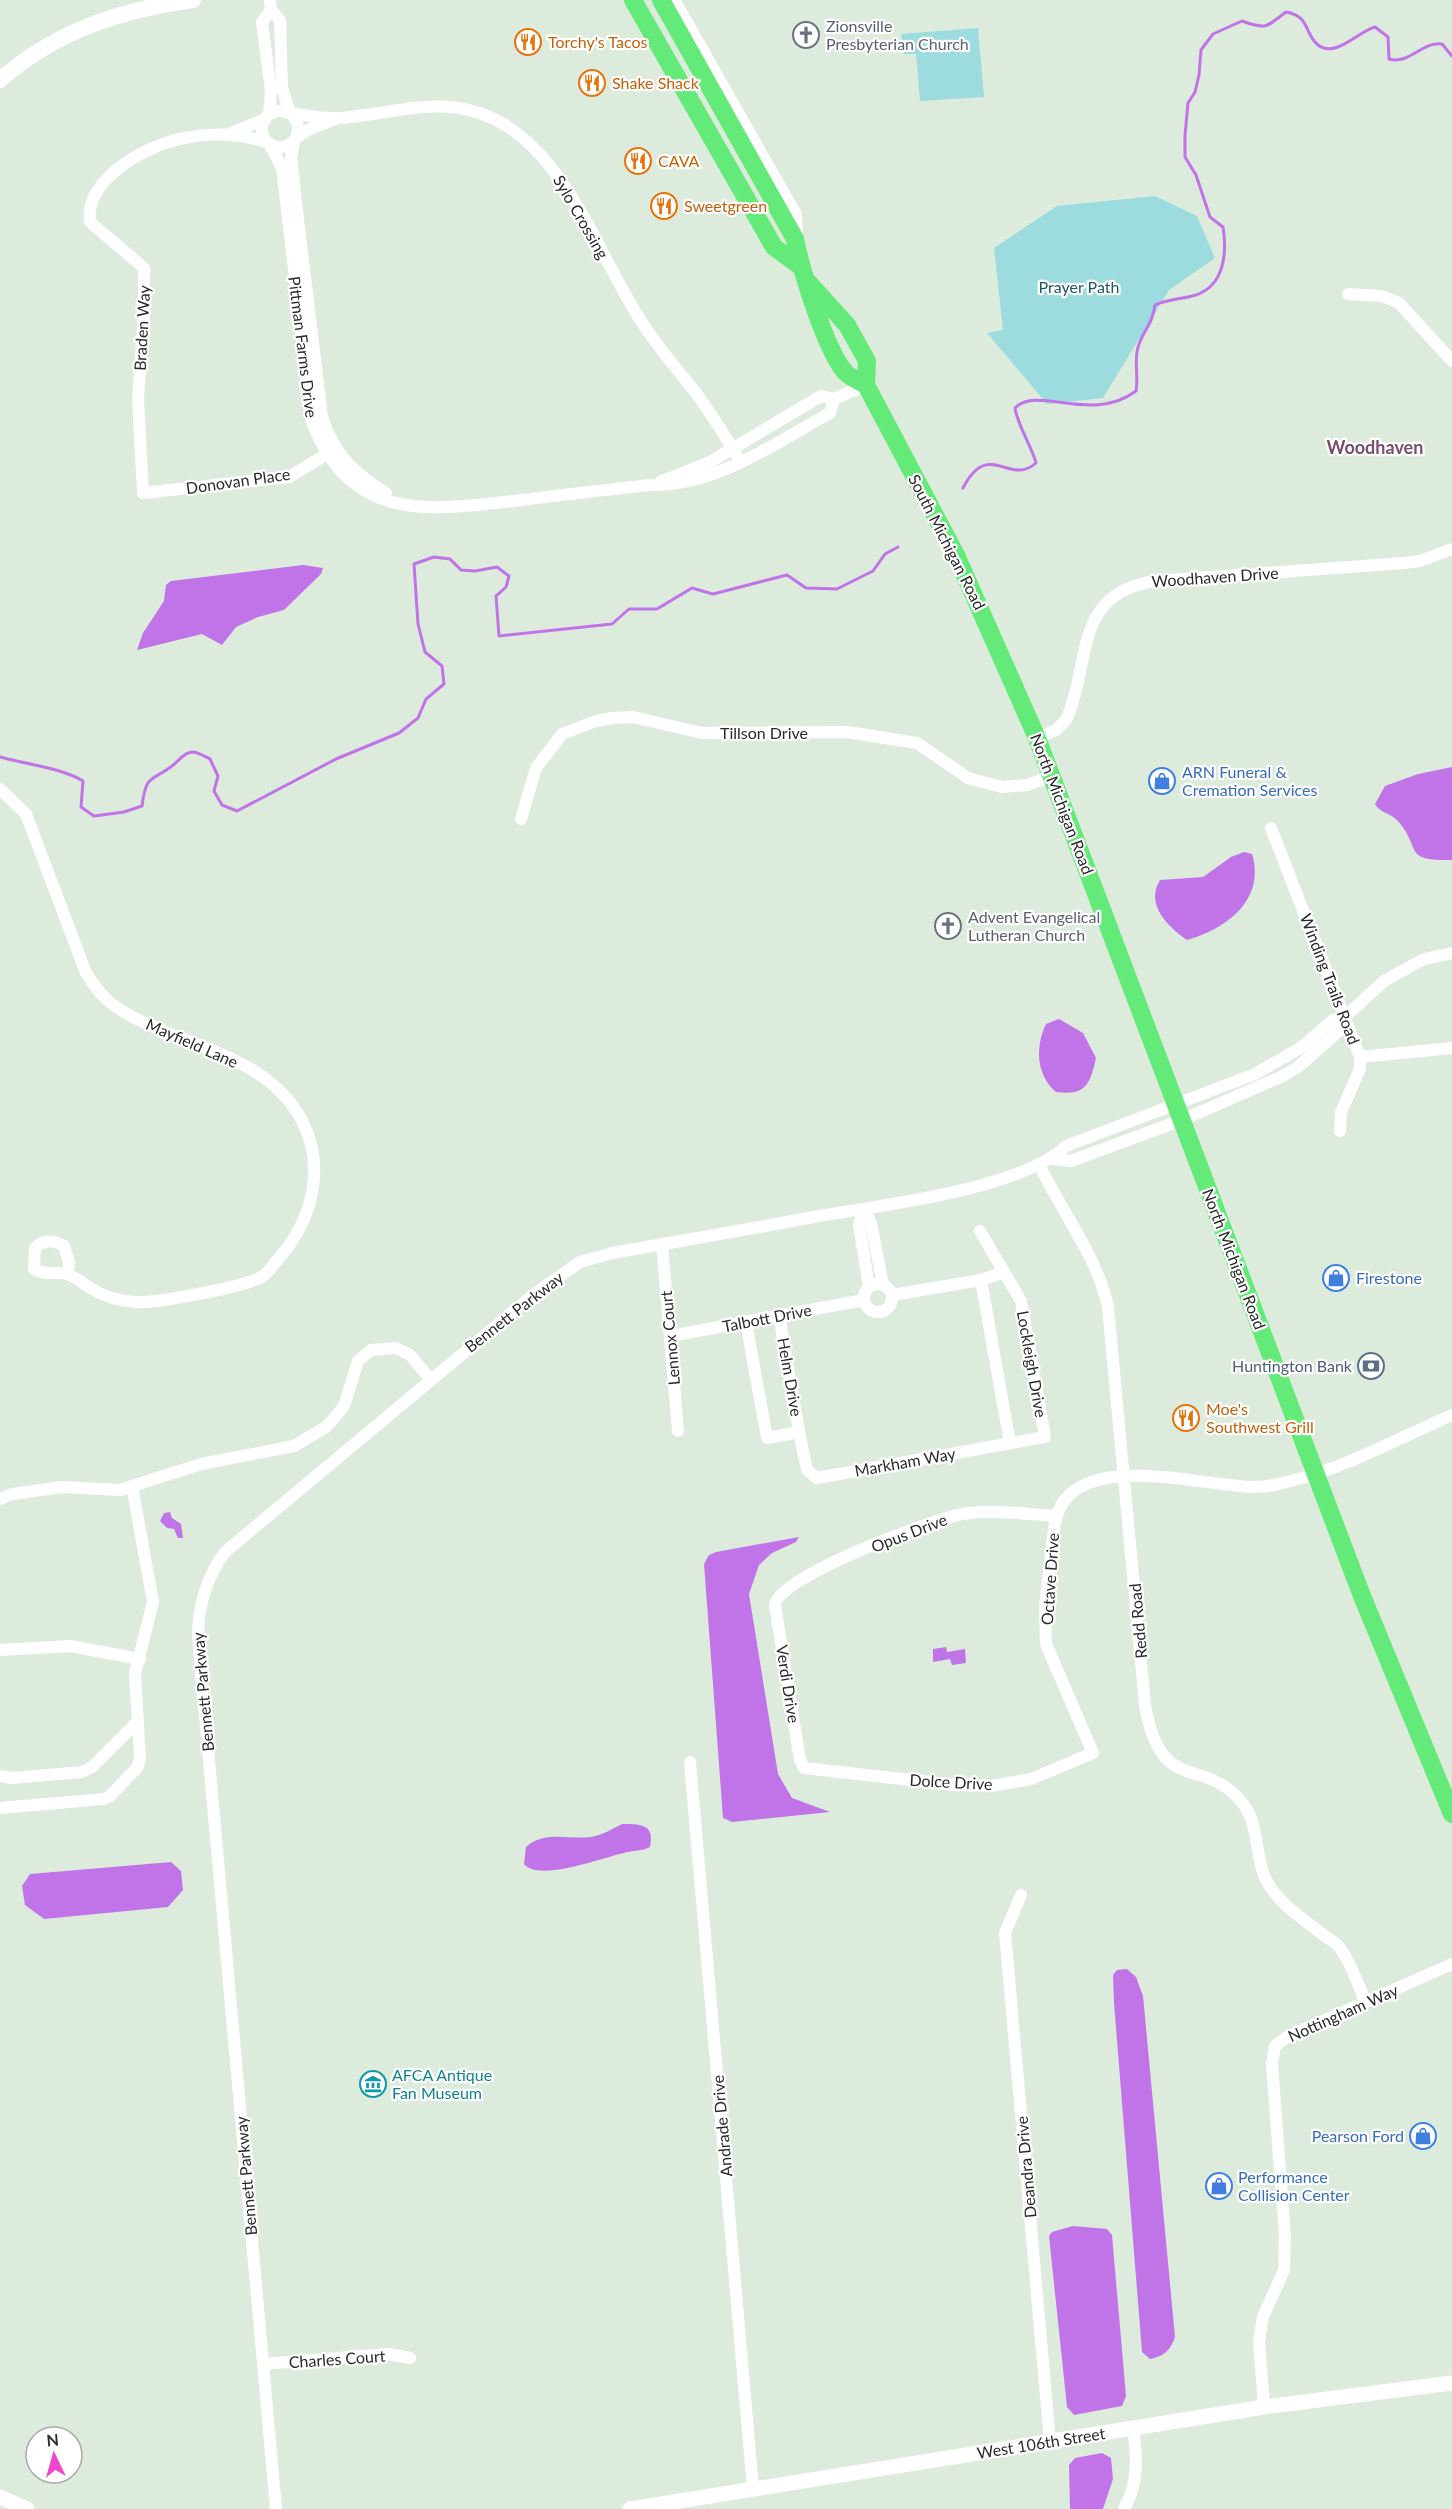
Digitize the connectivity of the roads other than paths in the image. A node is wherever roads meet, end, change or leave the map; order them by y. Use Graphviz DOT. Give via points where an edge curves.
graph roads {
  1 [pos="193,0"];
  2 [pos="633,0"];
  3 [pos="661,0"];
  4 [pos="672,0"];
  5 [pos="271,5"];
  6 [pos="0,80"];
  7 [pos="290,113"];
  8 [pos="266,117"];
  9 [pos="338,118"];
  10 [pos="224,136"];
  11 [pos="295,139"];
  12 [pos="268,144"];
  13 [pos="795,239"];
  14 [pos="804,274"];
  15 [pos="1348,294"];
  16 [pos="1452,361"];
  17 [pos="866,385"];
  18 [pos="834,399"];
  19 [pos="732,448"];
  20 [pos="327,454"];
  21 [pos="741,462"];
  22 [pos="650,485"];
  23 [pos="143,493"];
  24 [pos="404,505"];
  25 [pos="1452,549"];
  26 [pos="1022,702"];
  27 [pos="1037,738"];
  28 [pos="1051,776"];
  29 [pos="0,789"];
  30 [pos="521,819"];
  31 [pos="1271,828"];
  32 [pos="1452,953"];
  33 [pos="1344,1018"];
  34 [pos="1452,1048"];
  35 [pos="1360,1058"];
  36 [pos="1180,1112"];
  37 [pos="1340,1131"];
  38 [pos="1039,1164"];
  39 [pos="863,1209"];
  40 [pos="980,1231"];
  41 [pos="662,1244"];
  42 [pos="1004,1272"];
  43 [pos="68,1274"];
  44 [pos="981,1280"];
  45 [pos="883,1284"];
  46 [pos="869,1287"];
  47 [pos="892,1295"];
  48 [pos="864,1300"];
  49 [pos="779,1315"];
  50 [pos="746,1322"];
  51 [pos="670,1336"];
  52 [pos="430,1380"];
  53 [pos="1452,1415"];
  54 [pos="678,1431"];
  55 [pos="799,1432"];
  56 [pos="1045,1437"];
  57 [pos="1010,1443"];
  58 [pos="1316,1473"];
  59 [pos="1124,1477"];
  60 [pos="132,1486"];
  61 [pos="0,1499"];
  62 [pos="1055,1516"];
  63 [pos="777,1598"];
  64 [pos="0,1650"];
  65 [pos="140,1659"];
  66 [pos="138,1721"];
  67 [pos="1093,1753"];
  68 [pos="690,1762"];
  69 [pos="804,1768"];
  70 [pos="0,1776"];
  71 [pos="0,1808"];
  72 [pos="1452,1814"];
  73 [pos="1020,1895"];
  74 [pos="1452,1964"];
  75 [pos="1366,2002"];
  76 [pos="410,2358"];
  77 [pos="263,2364"];
  78 [pos="1452,2383"];
  79 [pos="1264,2407"];
  80 [pos="1133,2428"];
  81 [pos="1050,2442"];
  82 [pos="753,2489"];
  83 [pos="0,2497"];
  84 [pos="27,2509"];
  85 [pos="276,2509"];
  86 [pos="630,2509"];
  87 [pos="1124,2509"];
  1 -- 6 [label="main road" via="118,13 86,25 30,56"];
  2 -- 14 [label="main road" via="774,247"];
  3 -- 13 [label="main road, South Michigan Road"];
  4 -- 13 [label="main road" via="794,215"];
  5 -- 7 [label="street" via="280,20 282,88"];
  5 -- 8 [label="street" via="262,22 271,92"];
  7 -- 8 [label="street" via="279,110"];
  7 -- 9 [label="street"];
  7 -- 11 [label="street" via="298,127"];
  8 -- 10 [label="street, Braden Way"];
  8 -- 12 [label="street" via="262,134"];
  9 -- 11 [label="street"];
  9 -- 19 [label="street, Sylo Crossing" via="455,107 491,117 522,135 560,180 645,327"];
  10 -- 12 [label="street, Braden Way" via="247,137"];
  10 -- 23 [label="street, Braden Way" via="178,138 133,157 98,188 88,209 90,222 144,268 146,278 138,399"];
  11 -- 12 [label="street" via="282,147"];
  11 -- 24 [label="street, Pittman Farms Drive" via="291,157 322,417 334,448 352,469"];
  12 -- 20 [label="street, Pittman Farms Drive" via="282,168 308,404"];
  13 -- 14 [label="main road, South Michigan Road"];
  14 -- 17 [label="main road, South Michigan Road" via="830,344 846,374"];
  14 -- 17 [label="main road, South Michigan Road" via="847,325 867,361"];
  15 -- 16 [label="street" via="1382,296 1399,303"];
  17 -- 18 [label="street, Pittman Farms Drive"];
  17 -- 26 [label="main road, South Michigan Road" via="956,555"];
  18 -- 19 [label="street, Pittman Farms Drive" via="821,396"];
  18 -- 21 [label="street, Pittman Farms Drive" via="830,413"];
  19 -- 21 [label="street, Sylo Crossing"];
  19 -- 22 [label="street, Pittman Farms Drive" via="710,462"];
  20 -- 23 [label="street, Donovan Place" via="289,477"];
  20 -- 24 [label="street, Pittman Farms Drive" via="363,490"];
  21 -- 22 [label="street, Pittman Farms Drive" via="695,481"];
  22 -- 24 [label="street, Pittman Farms Drive" via="434,509"];
  25 -- 27 [label="street, Woodhaven Drive" via="1404,563 1162,580 1132,587 1108,603 1086,636 1066,720 1056,730"];
  26 -- 27 [label="main road, North Michigan Road"];
  27 -- 28 [label="main road, North Michigan Road"];
  28 -- 30 [label="street, Tillson Drive" via="1028,785 1002,787 968,778 917,743 847,732 702,733 633,717 614,718 562,734 536,768"];
  28 -- 36 [label="main road, North Michigan Road"];
  29 -- 43 [label="street, Mayfield Lane" via="26,814 86,973 98,991 131,1015 220,1052 273,1083 300,1117 312,1155 314,1187 307,1217 292,1244 264,1276 246,1284 137,1302 107,1296"];
  31 -- 33 [label="street, Winding Trails Road"];
  32 -- 33 [label="street, Bennett Parkway" via="1424,959 1384,981"];
  33 -- 35 [label="street, Winding Trails Road"];
  33 -- 36 [label="street, Bennett Parkway" via="1333,1020 1302,1047 1255,1074"];
  34 -- 35 [label="street"];
  35 -- 37 [label="street, Winding Trails Road" via="1360,1069 1341,1112"];
  36 -- 38 [label="street, Bennett Parkway" via="1066,1146 1053,1159"];
  36 -- 58 [label="main road, North Michigan Road"];
  38 -- 39 [label="street, Bennett Parkway" via="963,1190"];
  38 -- 59 [label="street, Redd Road" via="1105,1292"];
  39 -- 41 [label="street, Bennett Parkway"];
  39 -- 45 [label="street" via="871,1223"];
  39 -- 46 [label="street" via="859,1225"];
  40 -- 42 [label="street, Lockleigh Drive"];
  41 -- 51 [label="street, Lennox Court"];
  41 -- 52 [label="street, Bennett Parkway" via="580,1262 533,1295"];
  42 -- 44 [label="street, Talbott Drive"];
  42 -- 56 [label="street, Lockleigh Drive" via="1021,1301"];
  44 -- 47 [label="street, Talbott Drive"];
  44 -- 57 [label="street"];
  45 -- 46 [label="street"];
  45 -- 47 [label="street"];
  46 -- 48 [label="street"];
  47 -- 48 [label="street, Talbott Drive" via="888,1308 880,1312 872,1310"];
  48 -- 49 [label="street, Talbott Drive"];
  49 -- 50 [label="street, Talbott Drive"];
  49 -- 55 [label="street, Helm Drive"];
  50 -- 51 [label="street, Talbott Drive"];
  50 -- 55 [label="street, Helm Drive" via="766,1438"];
  51 -- 54 [label="street, Lennox Court"];
  52 -- 60 [label="street" via="410,1355 396,1348 371,1350 358,1361 344,1406 311,1437 294,1446 201,1464"];
  52 -- 77 [label="street, Bennett Parkway" via="234,1542 210,1575 200,1606 198,1636"];
  53 -- 58 [label="street, Octave Drive"];
  55 -- 57 [label="street, Markham Way" via="807,1470 817,1478"];
  56 -- 57 [label="street, Markham Way"];
  58 -- 59 [label="street, Octave Drive" via="1257,1487 1176,1476"];
  58 -- 72 [label="main road, North Michigan Road"];
  59 -- 62 [label="street, Octave Drive" via="1089,1483 1062,1502"];
  59 -- 75 [label="street, Redd Road" via="1145,1705 1153,1741 1178,1769 1225,1786 1245,1807 1266,1879 1282,1902 1340,1947"];
  60 -- 61 [label="street" via="120,1490 62,1487"];
  60 -- 65 [label="street" via="153,1602"];
  62 -- 63 [label="street, Opus Drive" via="984,1512 927,1523 798,1580"];
  62 -- 67 [label="street, Octave Drive" via="1045,1606 1046,1644"];
  63 -- 69 [label="street, Verdi Drive" via="775,1605"];
  64 -- 65 [label="street" via="70,1646"];
  65 -- 66 [label="street" via="135,1674"];
  66 -- 70 [label="street" via="92,1767 82,1772"];
  66 -- 71 [label="street" via="140,1758 136,1768 110,1796"];
  67 -- 69 [label="street, Dolce Drive" via="1031,1779 991,1786"];
  68 -- 82 [label="street, Andrade Drive"];
  73 -- 81 [label="street, Deandra Drive" via="1005,1933"];
  74 -- 75 [label="street, Nottingham Way"];
  75 -- 79 [label="street, Nottingham Way" via="1275,2046 1272,2064 1286,2237 1284,2270 1263,2317 1259,2341"];
  76 -- 77 [label="street, Charles Court" via="388,2354"];
  77 -- 85 [label="street, Bennett Parkway"];
  78 -- 79 [label="street, West 106th Street"];
  79 -- 80 [label="street, West 106th Street"];
  80 -- 81 [label="street, West 106th Street"];
  80 -- 87 [label="street" via="1137,2467"];
  81 -- 82 [label="street, West 106th Street"];
  82 -- 86 [label="street, West 106th Street"];
  83 -- 84 [label="street"];
}
